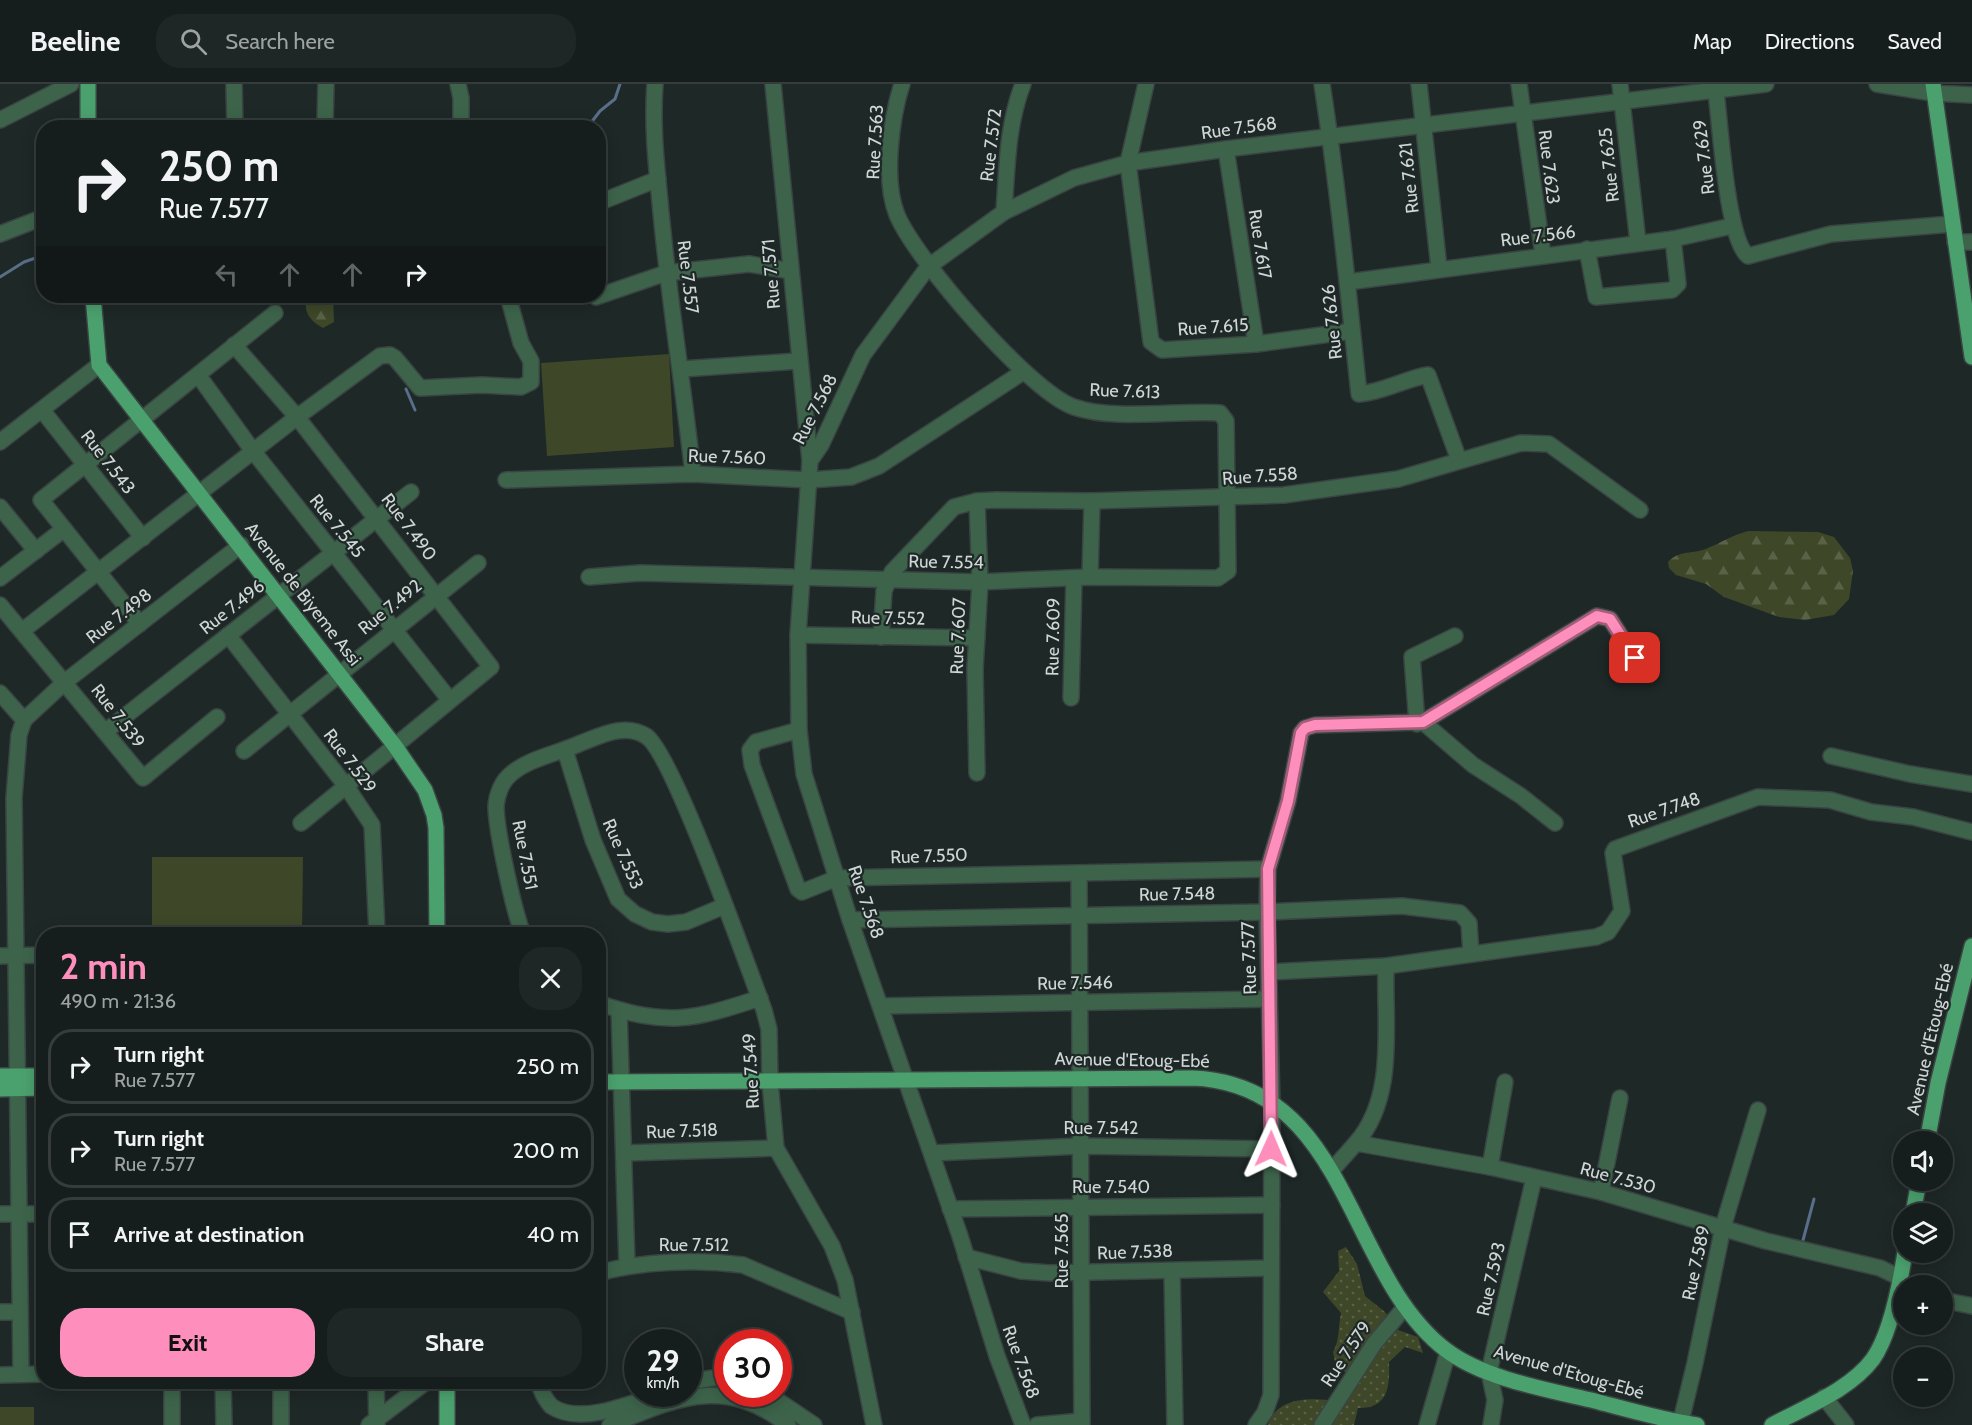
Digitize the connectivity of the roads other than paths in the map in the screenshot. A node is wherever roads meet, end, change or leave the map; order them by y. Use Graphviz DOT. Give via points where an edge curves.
graph roads {
  1 [pos="71,84"];
  2 [pos="88,84"];
  3 [pos="234,84"];
  4 [pos="326,84"];
  5 [pos="458,84"];
  6 [pos="655,84"];
  7 [pos="773,84"];
  8 [pos="902,84"];
  9 [pos="1023,84"];
  10 [pos="1146,84"];
  11 [pos="1323,84"];
  12 [pos="1419,84"];
  13 [pos="1519,84"];
  14 [pos="1620,84"];
  15 [pos="1766,84"];
  16 [pos="1877,84"];
  17 [pos="1716,86"];
  18 [pos="1933,88"];
  19 [pos="1972,95"];
  20 [pos="1622,101"];
  21 [pos="1523,114"];
  22 [pos="0,120"];
  23 [pos="88,120"];
  24 [pos="235,120"];
  25 [pos="324,120"];
  26 [pos="458,120"];
  27 [pos="1424,126"];
  28 [pos="1330,135"];
  29 [pos="1226,149"];
  30 [pos="1128,163"];
  31 [pos="658,179"];
  32 [pos="606,200"];
  33 [pos="1004,212"];
  34 [pos="36,220"];
  35 [pos="1952,224"];
  36 [pos="1732,226"];
  37 [pos="0,234"];
  38 [pos="1673,239"];
  39 [pos="1955,242"];
  40 [pos="1972,242"];
  41 [pos="1638,243"];
  42 [pos="1587,249"];
  43 [pos="1543,255"];
  44 [pos="928,267"];
  45 [pos="1439,268"];
  46 [pos="790,271"];
  47 [pos="666,273"];
  48 [pos="1348,282"];
  49 [pos="606,294"];
  50 [pos="94,303"];
  51 [pos="510,303"];
  52 [pos="275,313"];
  53 [pos="1352,331"];
  54 [pos="1256,344"];
  55 [pos="234,345"];
  56 [pos="1972,352"];
  57 [pos="798,361"];
  58 [pos="99,365"];
  59 [pos="682,369"];
  60 [pos="1023,372"];
  61 [pos="198,375"];
  62 [pos="42,410"];
  63 [pos="297,417"];
  64 [pos="141,419"];
  65 [pos="0,442"];
  66 [pos="253,451"];
  67 [pos="1459,460"];
  68 [pos="810,461"];
  69 [pos="86,464"];
  70 [pos="693,474"];
  71 [pos="506,480"];
  72 [pos="809,480"];
  73 [pos="411,492"];
  74 [pos="200,493"];
  75 [pos="1228,498"];
  76 [pos="977,501"];
  77 [pos="1092,501"];
  78 [pos="0,507"];
  79 [pos="1640,510"];
  80 [pos="378,517"];
  81 [pos="64,529"];
  82 [pos="143,538"];
  83 [pos="241,545"];
  84 [pos="36,551"];
  85 [pos="333,551"];
  86 [pos="478,563"];
  87 [pos="99,573"];
  88 [pos="589,577"];
  89 [pos="1090,577"];
  90 [pos="0,578"];
  91 [pos="1074,578"];
  92 [pos="800,579"];
  93 [pos="888,580"];
  94 [pos="980,582"];
  95 [pos="279,594"];
  96 [pos="436,594"];
  97 [pos="0,604"];
  98 [pos="140,624"];
  99 [pos="394,628"];
  100 [pos="22,632"];
  101 [pos="228,635"];
  102 [pos="798,635"];
  103 [pos="1455,636"];
  104 [pos="881,637"];
  105 [pos="976,638"];
  106 [pos="1635,658"];
  107 [pos="340,673"];
  108 [pos="66,681"];
  109 [pos="0,693"];
  110 [pos="1071,698"];
  111 [pos="449,699"];
  112 [pos="289,714"];
  113 [pos="217,717"];
  114 [pos="24,720"];
  115 [pos="1420,723"];
  116 [pos="799,730"];
  117 [pos="106,731"];
  118 [pos="395,746"];
  119 [pos="564,750"];
  120 [pos="244,751"];
  121 [pos="1831,756"];
  122 [pos="976,773"];
  123 [pos="1972,784"];
  124 [pos="346,786"];
  125 [pos="7,798"];
  126 [pos="300,823"];
  127 [pos="1555,823"];
  128 [pos="1972,832"];
  129 [pos="7,864"];
  130 [pos="1268,869"];
  131 [pos="1079,873"];
  132 [pos="837,878"];
  133 [pos="724,906"];
  134 [pos="1267,912"];
  135 [pos="1079,915"];
  136 [pos="850,920"];
  137 [pos="377,927"];
  138 [pos="437,927"];
  139 [pos="521,927"];
  140 [pos="1972,946"];
  141 [pos="1471,954"];
  142 [pos="36,955"];
  143 [pos="0,956"];
  144 [pos="17,956"];
  145 [pos="1386,966"];
  146 [pos="1269,972"];
  147 [pos="760,998"];
  148 [pos="1269,999"];
  149 [pos="1080,1003"];
  150 [pos="606,1006"];
  151 [pos="882,1006"];
  152 [pos="619,1010"];
  153 [pos="0,1076"];
  154 [pos="36,1078"];
  155 [pos="1079,1078"];
  156 [pos="620,1081"];
  157 [pos="17,1082"];
  158 [pos="606,1082"];
  159 [pos="770,1082"];
  160 [pos="906,1082"];
  161 [pos="1505,1082"];
  162 [pos="36,1086"];
  163 [pos="0,1089"];
  164 [pos="1620,1098"];
  165 [pos="1272,1104"];
  166 [pos="1758,1110"];
  167 [pos="1929,1131"];
  168 [pos="1356,1143"];
  169 [pos="1081,1146"];
  170 [pos="776,1148"];
  171 [pos="1271,1149"];
  172 [pos="625,1153"];
  173 [pos="932,1153"];
  174 [pos="1490,1167"];
  175 [pos="1332,1170"];
  176 [pos="1534,1178"];
  177 [pos="1601,1192"];
  178 [pos="1272,1205"];
  179 [pos="1081,1207"];
  180 [pos="950,1209"];
  181 [pos="20,1213"];
  182 [pos="0,1214"];
  183 [pos="36,1214"];
  184 [pos="1723,1227"];
  185 [pos="966,1257"];
  186 [pos="627,1265"];
  187 [pos="1271,1268"];
  188 [pos="606,1271"];
  189 [pos="1172,1271"];
  190 [pos="1082,1274"];
  191 [pos="1893,1280"];
  192 [pos="1953,1302"];
  193 [pos="1972,1305"];
  194 [pos="1405,1307"];
  195 [pos="1893,1308"];
  196 [pos="0,1312"];
  197 [pos="20,1312"];
  198 [pos="852,1312"];
  199 [pos="1448,1352"];
  200 [pos="1489,1372"];
  201 [pos="21,1374"];
  202 [pos="36,1374"];
  203 [pos="0,1375"];
  204 [pos="172,1389"];
  205 [pos="223,1389"];
  206 [pos="281,1389"];
  207 [pos="376,1389"];
  208 [pos="417,1389"];
  209 [pos="447,1389"];
  210 [pos="540,1389"];
  211 [pos="1824,1397"];
  212 [pos="624,1407"];
  213 [pos="787,1407"];
  214 [pos="374,1423"];
  215 [pos="1082,1423"];
  216 [pos="1680,1424"];
  217 [pos="172,1425"];
  218 [pos="224,1425"];
  219 [pos="281,1425"];
  220 [pos="447,1425"];
  221 [pos="610,1425"];
  222 [pos="788,1425"];
  223 [pos="814,1425"];
  224 [pos="874,1425"];
  225 [pos="1023,1425"];
  226 [pos="1037,1425"];
  227 [pos="1175,1425"];
  228 [pos="1256,1425"];
  229 [pos="1322,1425"];
  230 [pos="1427,1425"];
  231 [pos="1491,1425"];
  232 [pos="1697,1425"];
  233 [pos="1772,1425"];
  234 [pos="1846,1425"];
  1 -- 22 [label="street"];
  2 -- 23 [label="main road"];
  3 -- 24 [label="street"];
  4 -- 25 [label="street"];
  5 -- 26 [label="street" via="461,98"];
  6 -- 31 [label="street, Rue 7.557" via="652,124"];
  7 -- 46 [label="street, Rue 7.571"];
  8 -- 44 [label="street, Rue 7.563" via="896,102 890,176 896,213"];
  9 -- 33 [label="street, Rue 7.572" via="1009,143"];
  10 -- 30 [label="street"];
  11 -- 28 [label="street, Rue 7.626"];
  12 -- 27 [label="street, Rue 7.621"];
  13 -- 21 [label="street, Rue 7.623"];
  14 -- 20 [label="street, Rue 7.625"];
  15 -- 17 [label="street, Rue 7.568"];
  16 -- 18 [label="street"];
  17 -- 20 [label="street, Rue 7.568"];
  17 -- 36 [label="street, Rue 7.629"];
  18 -- 19 [label="street"];
  18 -- 35 [label="main road"];
  20 -- 21 [label="street, Rue 7.568"];
  20 -- 41 [label="street, Rue 7.625"];
  21 -- 27 [label="street, Rue 7.568"];
  21 -- 43 [label="street, Rue 7.623"];
  27 -- 28 [label="street, Rue 7.568"];
  27 -- 45 [label="street, Rue 7.621"];
  28 -- 29 [label="street, Rue 7.568"];
  28 -- 48 [label="street, Rue 7.626"];
  29 -- 30 [label="street, Rue 7.568"];
  29 -- 54 [label="street, Rue 7.617"];
  30 -- 33 [label="street, Rue 7.568" via="1074,178"];
  30 -- 54 [label="street, Rue 7.615" via="1152,342 1162,350"];
  31 -- 32 [label="street"];
  31 -- 47 [label="street, Rue 7.557"];
  33 -- 44 [label="street, Rue 7.568"];
  34 -- 37 [label="street"];
  35 -- 36 [label="street, Rue 7.629" via="1824,235 1748,256"];
  35 -- 39 [label="main road"];
  36 -- 38 [label="street, Rue 7.566"];
  38 -- 41 [label="street, Rue 7.566"];
  38 -- 42 [label="street" via="1678,284 1672,290 1596,297"];
  39 -- 40 [label="street"];
  39 -- 56 [label="main road"];
  41 -- 42 [label="street, Rue 7.566"];
  42 -- 43 [label="street, Rue 7.566"];
  43 -- 45 [label="street, Rue 7.566"];
  44 -- 60 [label="street, Rue 7.613"];
  44 -- 68 [label="street, Rue 7.568" via="863,355"];
  45 -- 48 [label="street, Rue 7.566"];
  46 -- 47 [label="street" via="749,264"];
  46 -- 57 [label="street, Rue 7.571"];
  47 -- 49 [label="street"];
  47 -- 59 [label="street, Rue 7.557"];
  48 -- 53 [label="street, Rue 7.626"];
  50 -- 58 [label="main road"];
  51 -- 63 [label="street" via="531,361 532,378 528,385 420,388 395,358 380,356"];
  52 -- 55 [label="street"];
  53 -- 54 [label="street, Rue 7.615"];
  53 -- 67 [label="street, Rue 7.626" via="1359,394 1379,392 1412,377 1428,375"];
  55 -- 61 [label="street"];
  55 -- 63 [label="street, Rue 7.490"];
  57 -- 59 [label="street"];
  57 -- 68 [label="street, Rue 7.571"];
  58 -- 62 [label="street"];
  58 -- 64 [label="main road, Avenue de Biyeme Assi"];
  59 -- 70 [label="street, Rue 7.557"];
  60 -- 72 [label="street, Rue 7.560" via="879,466 851,477"];
  60 -- 75 [label="street, Rue 7.613" via="1057,400 1095,412 1220,413 1226,421"];
  61 -- 64 [label="street"];
  61 -- 66 [label="street, Rue 7.545"];
  62 -- 65 [label="street"];
  62 -- 69 [label="street, Rue 7.543"];
  63 -- 66 [label="street"];
  63 -- 80 [label="street, Rue 7.490"];
  64 -- 69 [label="street"];
  64 -- 74 [label="main road, Avenue de Biyeme Assi"];
  66 -- 74 [label="street"];
  66 -- 85 [label="street, Rue 7.545"];
  67 -- 75 [label="street, Rue 7.558" via="1398,479 1284,495"];
  67 -- 79 [label="street, Rue 7.558" via="1521,443 1549,444"];
  68 -- 72 [label="street, Rue 7.568"];
  69 -- 81 [label="street" via="41,500"];
  69 -- 82 [label="street, Rue 7.543"];
  70 -- 71 [label="street, Rue 7.560"];
  70 -- 72 [label="street, Rue 7.560"];
  72 -- 92 [label="street, Rue 7.568"];
  73 -- 80 [label="street, Rue 7.496"];
  74 -- 82 [label="street"];
  74 -- 83 [label="main road, Avenue de Biyeme Assi"];
  75 -- 77 [label="street, Rue 7.558"];
  75 -- 89 [label="street, Rue 7.554" via="1229,566 1224,576"];
  76 -- 77 [label="street, Rue 7.558"];
  76 -- 93 [label="street, Rue 7.558" via="954,507 905,556"];
  76 -- 94 [label="street, Rue 7.607"];
  77 -- 89 [label="street"];
  78 -- 84 [label="street"];
  80 -- 85 [label="street, Rue 7.496"];
  80 -- 96 [label="street, Rue 7.490"];
  81 -- 84 [label="street"];
  81 -- 87 [label="street"];
  82 -- 87 [label="street"];
  83 -- 95 [label="main road, Avenue de Biyeme Assi"];
  83 -- 98 [label="street, Rue 7.498"];
  84 -- 90 [label="street"];
  85 -- 95 [label="street, Rue 7.496"];
  85 -- 99 [label="street, Rue 7.545"];
  86 -- 96 [label="street, Rue 7.492"];
  87 -- 98 [label="street"];
  87 -- 100 [label="street"];
  88 -- 92 [label="street, Rue 7.554" via="640,573"];
  89 -- 91 [label="street, Rue 7.554"];
  91 -- 94 [label="street, Rue 7.554"];
  91 -- 110 [label="street, Rue 7.609"];
  92 -- 93 [label="street, Rue 7.554"];
  92 -- 102 [label="street, Rue 7.568"];
  93 -- 94 [label="street, Rue 7.554"];
  93 -- 104 [label="street"];
  94 -- 105 [label="street, Rue 7.607"];
  95 -- 101 [label="street, Rue 7.496"];
  95 -- 107 [label="main road, Avenue de Biyeme Assi"];
  96 -- 99 [label="street, Rue 7.492"];
  96 -- 111 [label="street, Rue 7.490" via="491,667"];
  97 -- 100 [label="street, Rue 7.539"];
  98 -- 108 [label="street, Rue 7.498"];
  99 -- 107 [label="street, Rue 7.492"];
  99 -- 111 [label="street, Rue 7.545"];
  100 -- 108 [label="street, Rue 7.539"];
  101 -- 112 [label="street, Rue 7.529"];
  101 -- 117 [label="street, Rue 7.496"];
  102 -- 104 [label="street, Rue 7.552"];
  102 -- 116 [label="street, Rue 7.568"];
  103 -- 115 [label="street" via="1412,657"];
  104 -- 105 [label="street, Rue 7.552"];
  105 -- 122 [label="street, Rue 7.607"];
  106 -- 115 [label="street" via="1610,619 1597,616"];
  107 -- 112 [label="street, Rue 7.492"];
  107 -- 118 [label="main road, Avenue de Biyeme Assi"];
  108 -- 114 [label="street, Rue 7.498"];
  108 -- 117 [label="street, Rue 7.539"];
  109 -- 114 [label="street"];
  111 -- 118 [label="street, Rue 7.490"];
  112 -- 120 [label="street, Rue 7.492"];
  112 -- 124 [label="street, Rue 7.529"];
  113 -- 117 [label="street, Rue 7.539" via="143,778"];
  114 -- 125 [label="street"];
  115 -- 127 [label="street"];
  115 -- 130 [label="street, Rue 7.577" via="1305,728"];
  116 -- 132 [label="street, Rue 7.568" via="804,774"];
  116 -- 132 [label="street, Rue 7.550" via="756,742 750,750 752,765 798,889 802,892"];
  118 -- 124 [label="street, Rue 7.490"];
  118 -- 138 [label="main road, Avenue de Biyeme Assi" via="425,790 434,815"];
  119 -- 133 [label="street, Rue 7.549" via="607,733 630,729 658,747"];
  119 -- 133 [label="street, Rue 7.553" via="593,840 618,899 635,914 668,924 686,922"];
  119 -- 139 [label="street, Rue 7.551" via="520,766 501,786 496,804"];
  121 -- 123 [label="street"];
  124 -- 126 [label="street, Rue 7.490"];
  124 -- 137 [label="street, Rue 7.529" via="372,825"];
  125 -- 129 [label="street"];
  128 -- 141 [label="street, Rue 7.748" via="1818,798 1758,797 1615,849 1622,911 1608,932 1596,938 1554,945"];
  129 -- 144 [label="street"];
  130 -- 131 [label="street, Rue 7.550"];
  130 -- 134 [label="street, Rue 7.577"];
  131 -- 132 [label="street, Rue 7.550"];
  131 -- 135 [label="street, Rue 7.565"];
  132 -- 136 [label="street, Rue 7.568"];
  133 -- 147 [label="street, Rue 7.549"];
  134 -- 135 [label="street, Rue 7.548"];
  134 -- 141 [label="street, Rue 7.548" via="1402,906 1460,913 1469,923"];
  134 -- 146 [label="street, Rue 7.577"];
  135 -- 136 [label="street, Rue 7.548"];
  135 -- 149 [label="street, Rue 7.565"];
  136 -- 151 [label="street, Rue 7.568"];
  140 -- 167 [label="main road, Avenue d'Etoug-Ebé"];
  141 -- 145 [label="street, Rue 7.748"];
  142 -- 144 [label="street"];
  143 -- 144 [label="street"];
  144 -- 157 [label="street"];
  145 -- 146 [label="street, Rue 7.748"];
  145 -- 168 [label="street" via="1386,1047 1378,1110"];
  146 -- 148 [label="street, Rue 7.577"];
  147 -- 152 [label="street" via="708,1015 681,1019 659,1020"];
  147 -- 159 [label="street, Rue 7.549" via="769,1029"];
  148 -- 149 [label="street, Rue 7.546"];
  148 -- 165 [label="street, Rue 7.577"];
  149 -- 151 [label="street, Rue 7.546"];
  149 -- 155 [label="street, Rue 7.565"];
  150 -- 152 [label="street"];
  151 -- 160 [label="street, Rue 7.568"];
  152 -- 156 [label="street"];
  153 -- 157 [label="main road"];
  154 -- 157 [label="main road"];
  155 -- 160 [label="main road, Avenue d'Etoug-Ebé"];
  155 -- 165 [label="main road, Avenue d'Etoug-Ebé" via="1210,1078 1250,1090"];
  155 -- 169 [label="street, Rue 7.565"];
  156 -- 158 [label="main road, Avenue d'Etoug-Ebé"];
  156 -- 159 [label="main road, Avenue d'Etoug-Ebé"];
  156 -- 172 [label="street"];
  157 -- 162 [label="main road"];
  157 -- 163 [label="main road"];
  157 -- 181 [label="street"];
  159 -- 160 [label="main road, Avenue d'Etoug-Ebé"];
  159 -- 170 [label="street, Rue 7.549"];
  160 -- 173 [label="street, Rue 7.568"];
  161 -- 174 [label="street"];
  164 -- 177 [label="street"];
  165 -- 171 [label="street, Rue 7.577"];
  165 -- 175 [label="main road, Avenue d'Etoug-Ebé" via="1316,1145"];
  166 -- 184 [label="street, Rue 7.589"];
  168 -- 174 [label="street, Rue 7.530"];
  168 -- 175 [label="street"];
  169 -- 171 [label="street, Rue 7.542"];
  169 -- 173 [label="street, Rue 7.542"];
  169 -- 179 [label="street, Rue 7.565"];
  170 -- 172 [label="street, Rue 7.518"];
  170 -- 198 [label="street, Rue 7.549" via="832,1246"];
  171 -- 178 [label="street, Rue 7.577"];
  172 -- 186 [label="street"];
  173 -- 180 [label="street, Rue 7.568"];
  174 -- 176 [label="street, Rue 7.530"];
  175 -- 194 [label="main road, Avenue d'Etoug-Ebé"];
  176 -- 177 [label="street, Rue 7.530"];
  176 -- 200 [label="street, Rue 7.593"];
  177 -- 184 [label="street, Rue 7.530"];
  178 -- 179 [label="street, Rue 7.540"];
  178 -- 187 [label="street, Rue 7.577"];
  179 -- 180 [label="street, Rue 7.540"];
  179 -- 190 [label="street, Rue 7.565"];
  180 -- 185 [label="street, Rue 7.568"];
  181 -- 182 [label="street"];
  181 -- 183 [label="street"];
  181 -- 197 [label="street"];
  184 -- 191 [label="street, Rue 7.530" via="1880,1268"];
  184 -- 216 [label="street, Rue 7.589"];
  185 -- 190 [label="street, Rue 7.538" via="1021,1271"];
  185 -- 225 [label="street, Rue 7.568"];
  186 -- 188 [label="street, Rue 7.512"];
  186 -- 198 [label="street, Rue 7.512" via="743,1265"];
  187 -- 189 [label="street, Rue 7.538"];
  187 -- 228 [label="street, Rue 7.577" via="1271,1395"];
  189 -- 190 [label="street, Rue 7.538"];
  189 -- 227 [label="street"];
  190 -- 215 [label="street, Rue 7.565"];
  192 -- 193 [label="street"];
  194 -- 199 [label="main road, Avenue d'Etoug-Ebé"];
  194 -- 229 [label="street, Rue 7.579" via="1374,1344"];
  195 -- 211 [label="main road" via="1872,1360"];
  196 -- 197 [label="street"];
  197 -- 201 [label="street"];
  198 -- 224 [label="street, Rue 7.549"];
  199 -- 200 [label="main road, Avenue d'Etoug-Ebé"];
  199 -- 230 [label="street"];
  200 -- 216 [label="main road, Avenue d'Etoug-Ebé"];
  200 -- 231 [label="street, Rue 7.593" via="1495,1400"];
  201 -- 202 [label="street"];
  201 -- 203 [label="street"];
  204 -- 217 [label="street"];
  205 -- 218 [label="street"];
  206 -- 219 [label="street"];
  207 -- 214 [label="street"];
  208 -- 214 [label="street"];
  209 -- 220 [label="main road"];
  210 -- 212 [label="street" via="560,1416 574,1421 586,1421"];
  211 -- 233 [label="main road"];
  211 -- 234 [label="street"];
  213 -- 223 [label="street"];
  215 -- 226 [label="street"];
  216 -- 232 [label="main road, Avenue d'Etoug-Ebé"];
  221 -- 222 [label="street" via="677,1399 708,1395 754,1402"];
}
